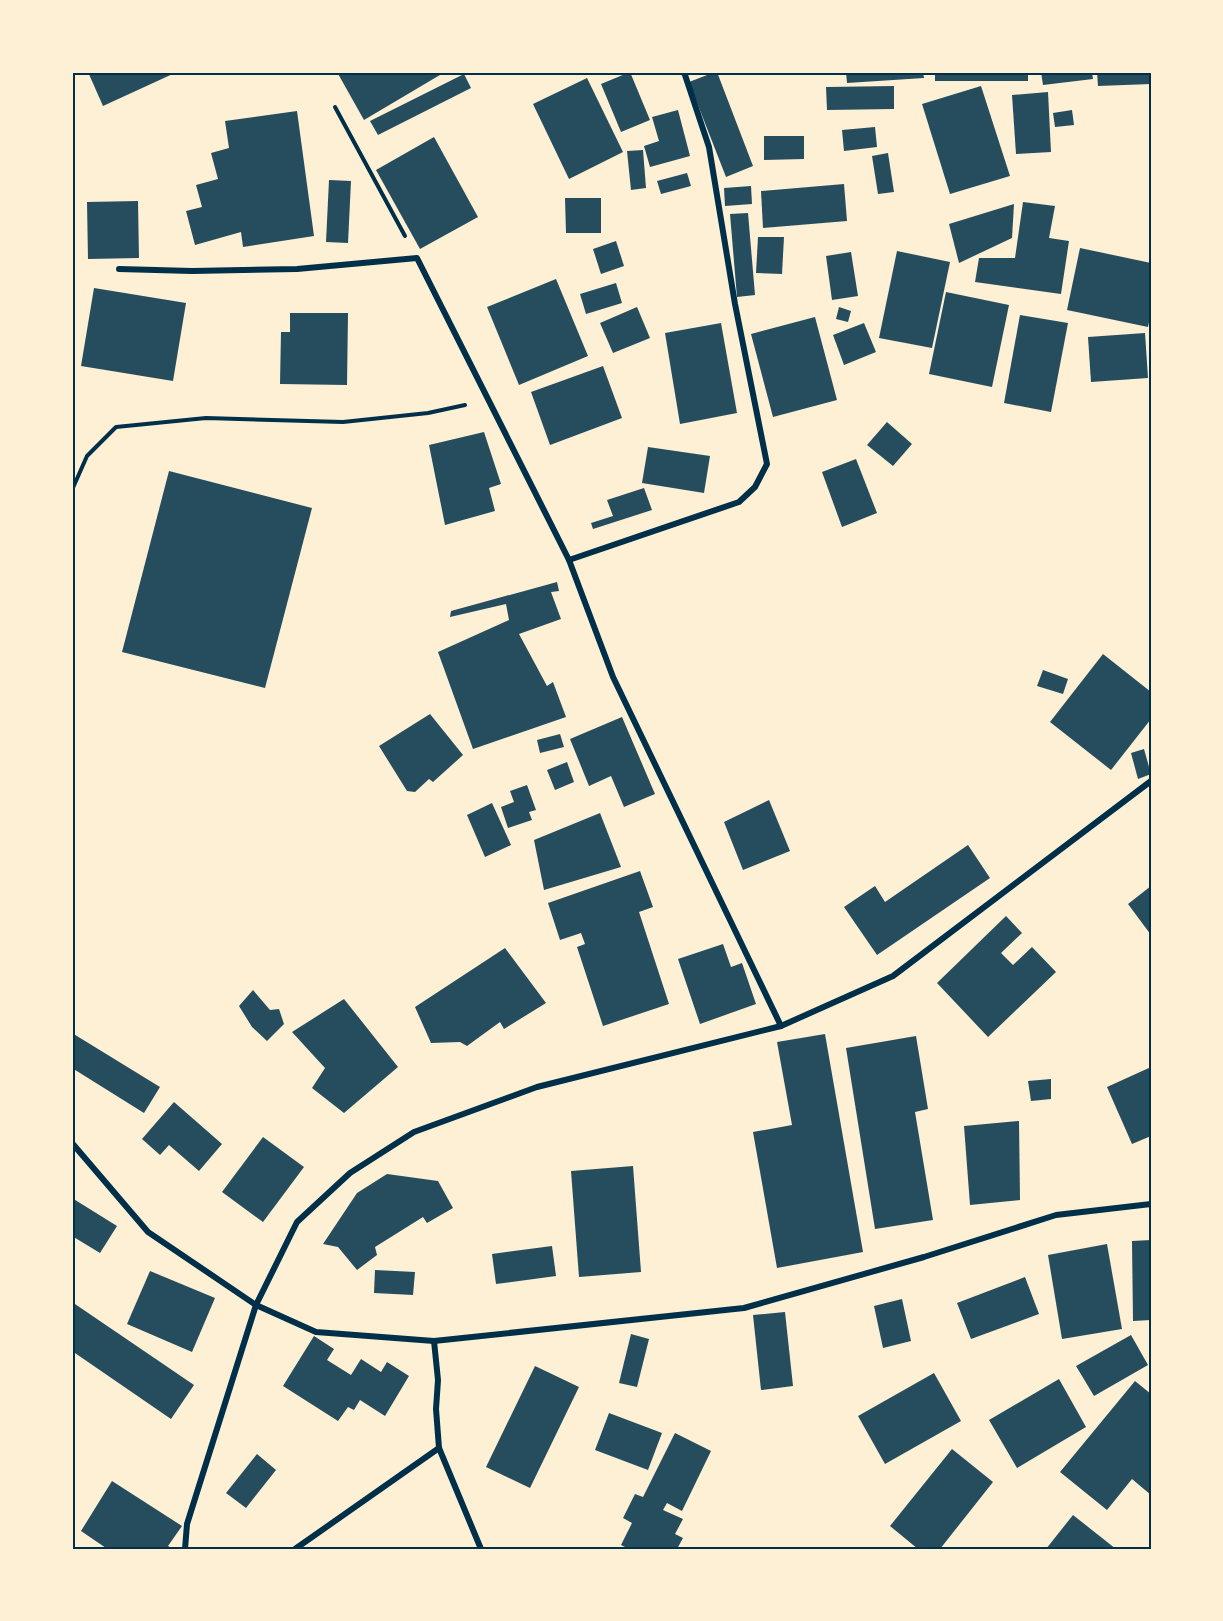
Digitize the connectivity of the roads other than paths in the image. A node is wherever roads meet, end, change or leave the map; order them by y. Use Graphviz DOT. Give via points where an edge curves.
graph roads {
  1 [pos="684,72"];
  2 [pos="120,269"];
  3 [pos="569,560"];
  4 [pos="1151,781"];
  5 [pos="781,1026"];
  6 [pos="72,1143"];
  7 [pos="1151,1204"];
  8 [pos="256,1305"];
  9 [pos="434,1341"];
  10 [pos="439,1448"];
  11 [pos="185,1549"];
  12 [pos="295,1549"];
  13 [pos="481,1549"];
  1 -- 3 [label="street" via="709,147 767,464 755,487 739,502"];
  2 -- 3 [label="street" via="297,269 417,258"];
  3 -- 5 [label="street" via="613,677"];
  4 -- 5 [label="street" via="893,976"];
  5 -- 8 [label="street" via="537,1087 414,1132 350,1173 297,1221"];
  6 -- 8 [label="street" via="148,1232"];
  7 -- 9 [label="street" via="1056,1215 744,1308"];
  8 -- 9 [label="street" via="316,1332"];
  8 -- 11 [label="street" via="187,1524"];
  9 -- 10 [label="street"];
  10 -- 12 [label="street"];
  10 -- 13 [label="street"];
}
